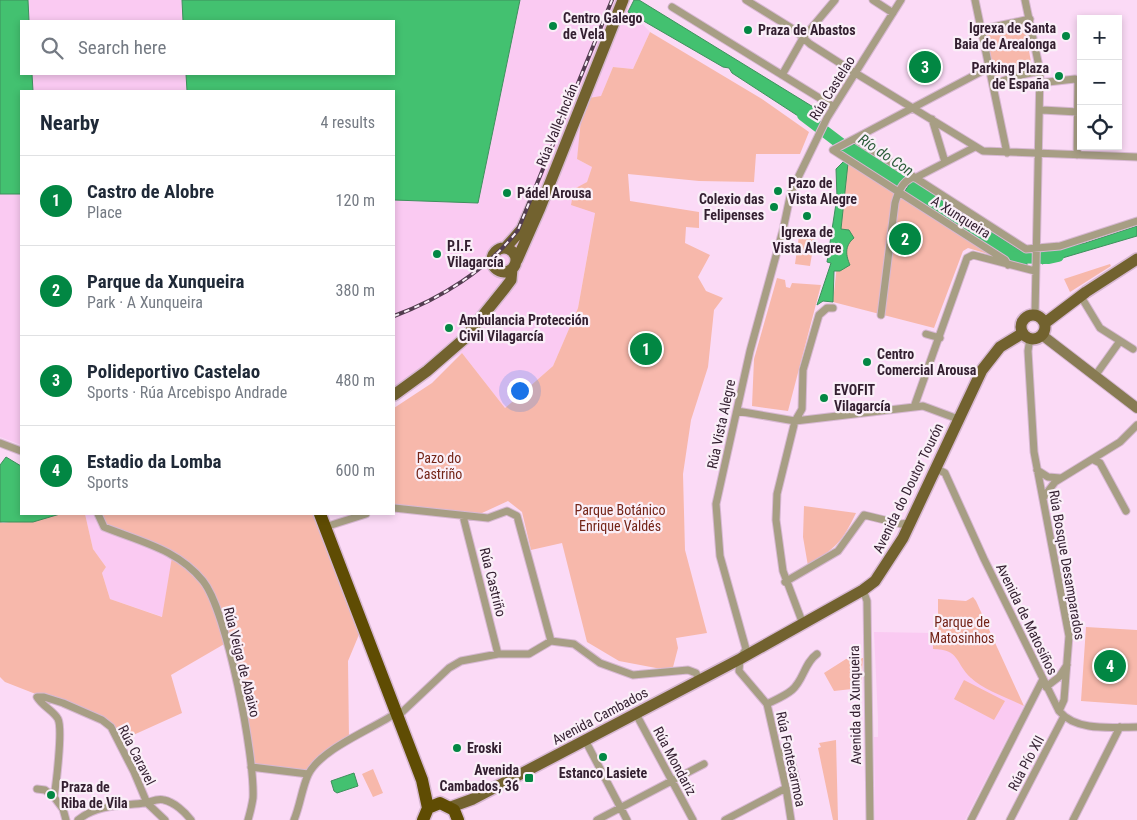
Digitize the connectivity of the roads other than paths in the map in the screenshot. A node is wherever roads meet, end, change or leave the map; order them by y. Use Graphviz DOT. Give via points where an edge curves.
graph roads {
  1 [pos="614,0"];
  2 [pos="623,0"];
  3 [pos="746,0"];
  4 [pos="835,0"];
  5 [pos="874,0"];
  6 [pos="901,0"];
  7 [pos="976,0"];
  8 [pos="1025,0"];
  9 [pos="672,7"];
  10 [pos="893,13"];
  11 [pos="1030,19"];
  12 [pos="983,29"];
  13 [pos="803,38"];
  14 [pos="990,68"];
  15 [pos="1040,71"];
  16 [pos="857,74"];
  17 [pos="782,75"];
  18 [pos="1039,82"];
  19 [pos="994,84"];
  20 [pos="1078,105"];
  21 [pos="834,107"];
  22 [pos="914,109"];
  23 [pos="1042,110"];
  24 [pos="1077,112"];
  25 [pos="932,119"];
  26 [pos="855,139"];
  27 [pos="975,147"];
  28 [pos="1077,150"];
  29 [pos="1006,152"];
  30 [pos="1037,153"];
  31 [pos="1077,155"];
  32 [pos="1137,157"];
  33 [pos="945,162"];
  34 [pos="914,178"];
  35 [pos="791,192"];
  36 [pos="898,193"];
  37 [pos="1137,220"];
  38 [pos="506,248"];
  39 [pos="1035,250"];
  40 [pos="1137,259"];
  41 [pos="514,264"];
  42 [pos="1008,265"];
  43 [pos="1035,269"];
  44 [pos="499,271"];
  45 [pos="1080,295"];
  46 [pos="497,298"];
  47 [pos="832,308"];
  48 [pos="881,315"];
  49 [pos="1035,315"];
  50 [pos="1045,323"];
  51 [pos="926,334"];
  52 [pos="1026,335"];
  53 [pos="1042,335"];
  54 [pos="940,338"];
  55 [pos="1120,341"];
  56 [pos="1133,349"];
  57 [pos="1094,376"];
  58 [pos="395,394"];
  59 [pos="914,408"];
  60 [pos="1137,408"];
  61 [pos="737,411"];
  62 [pos="958,419"];
  63 [pos="795,421"];
  64 [pos="1137,425"];
  65 [pos="0,443"];
  66 [pos="20,451"];
  67 [pos="1094,460"];
  68 [pos="935,468"];
  69 [pos="1037,470"];
  70 [pos="1060,478"];
  71 [pos="1043,498"];
  72 [pos="395,508"];
  73 [pos="1126,511"];
  74 [pos="98,515"];
  75 [pos="320,515"];
  76 [pos="363,515"];
  77 [pos="463,516"];
  78 [pos="908,523"];
  79 [pos="325,527"];
  80 [pos="786,582"];
  81 [pos="863,590"];
  82 [pos="803,624"];
  83 [pos="551,641"];
  84 [pos="498,654"];
  85 [pos="817,654"];
  86 [pos="740,659"];
  87 [pos="1068,665"];
  88 [pos="1042,679"];
  89 [pos="699,680"];
  90 [pos="1046,687"];
  91 [pos="767,704"];
  92 [pos="397,714"];
  93 [pos="636,714"];
  94 [pos="1061,714"];
  95 [pos="1120,727"];
  96 [pos="1137,727"];
  97 [pos="585,740"];
  98 [pos="779,754"];
  99 [pos="704,764"];
  100 [pos="251,767"];
  101 [pos="308,774"];
  102 [pos="796,780"];
  103 [pos="671,781"];
  104 [pos="37,788"];
  105 [pos="786,788"];
  106 [pos="54,797"];
  107 [pos="147,803"];
  108 [pos="620,807"];
  109 [pos="437,814"];
  110 [pos="66,820"];
  111 [pos="78,820"];
  112 [pos="165,820"];
  113 [pos="191,820"];
  114 [pos="248,820"];
  115 [pos="294,820"];
  116 [pos="597,820"];
  117 [pos="627,820"];
  118 [pos="693,820"];
  119 [pos="725,820"];
  120 [pos="791,820"];
  121 [pos="870,820"];
  122 [pos="971,820"];
  123 [pos="1010,820"];
  124 [pos="1073,820"];
  1 -- 38 [label="main road, Rúa Valle-Inclán" via="534,204 522,229"];
  2 -- 41 [label="main road, Rúa Valle-Inclán" via="524,247"];
  3 -- 13 [label="street"];
  4 -- 13 [label="street"];
  5 -- 10 [label="street"];
  6 -- 10 [label="street, Rúa Castelao"];
  7 -- 12 [label="street"];
  8 -- 11 [label="street"];
  9 -- 17 [label="street"];
  10 -- 16 [label="street, Rúa Castelao"];
  11 -- 12 [label="street"];
  11 -- 15 [label="street"];
  12 -- 14 [label="street"];
  13 -- 16 [label="street"];
  13 -- 17 [label="street"];
  14 -- 19 [label="street"];
  14 -- 22 [label="street"];
  15 -- 18 [label="street"];
  15 -- 19 [label="street"];
  16 -- 21 [label="street, Rúa Castelao"];
  16 -- 22 [label="street"];
  17 -- 21 [label="street"];
  18 -- 20 [label="street" via="1077,80"];
  18 -- 30 [label="street"];
  19 -- 29 [label="street"];
  21 -- 35 [label="street, Rúa Castelao"];
  22 -- 25 [label="street"];
  22 -- 26 [label="street"];
  23 -- 24 [label="street"];
  25 -- 27 [label="street"];
  25 -- 33 [label="street"];
  26 -- 34 [label="street"];
  26 -- 36 [label="street, A Xunqueira" via="833,150"];
  27 -- 29 [label="street" via="987,152"];
  27 -- 33 [label="street"];
  28 -- 31 [label="street"];
  29 -- 30 [label="street"];
  30 -- 31 [label="street"];
  30 -- 39 [label="street"];
  31 -- 32 [label="street"];
  33 -- 34 [label="street"];
  34 -- 36 [label="street" via="906,180"];
  34 -- 39 [label="street" via="1026,249"];
  35 -- 61 [label="street, Rúa Vista Alegre"];
  36 -- 42 [label="street, A Xunqueira" via="1005,260"];
  36 -- 48 [label="street"];
  37 -- 39 [label="street" via="1060,246"];
  38 -- 41 [label="main road" via="515,253"];
  38 -- 44 [label="main road, Rúa Valle-Inclán" via="496,251 492,258"];
  39 -- 43 [label="street"];
  40 -- 45 [label="main road"];
  41 -- 44 [label="main road" via="506,272"];
  41 -- 46 [label="main road, Rúa Valle-Inclán" via="511,280"];
  42 -- 43 [label="street"];
  42 -- 54 [label="street" via="973,255 967,258"];
  43 -- 49 [label="street"];
  44 -- 46 [label="main road, Rúa Valle-Inclán" via="501,285"];
  45 -- 50 [label="main road"];
  45 -- 55 [label="street" via="1100,328"];
  46 -- 58 [label="main road, Rúa Valle-Inclán" via="464,339 427,372"];
  47 -- 63 [label="street" via="821,312 813,334 803,370 802,409"];
  49 -- 50 [label="main road"];
  49 -- 52 [label="main road" via="1028,316 1023,322"];
  50 -- 53 [label="main road"];
  51 -- 54 [label="street"];
  52 -- 53 [label="main road" via="1036,339"];
  52 -- 62 [label="main road, Avenida do Doutor Tourón" via="1000,347 991,356"];
  52 -- 69 [label="street, Rúa Bosque Desamparados"];
  53 -- 57 [label="street"];
  54 -- 59 [label="street"];
  55 -- 56 [label="street"];
  55 -- 57 [label="street"];
  57 -- 60 [label="street"];
  59 -- 62 [label="street" via="923,406"];
  59 -- 63 [label="street"];
  61 -- 63 [label="street"];
  61 -- 86 [label="street, Rúa Vista Alegre" via="716,504 720,556 746,649"];
  62 -- 68 [label="main road, Avenida do Doutor Tourón"];
  63 -- 80 [label="street" via="776,494 779,544"];
  64 -- 67 [label="street" via="1124,439"];
  65 -- 66 [label="street"];
  67 -- 70 [label="street"];
  67 -- 73 [label="street" via="1100,463"];
  68 -- 78 [label="main road, Avenida do Doutor Tourón"];
  68 -- 88 [label="street, Avenida de Matosiños" via="945,473"];
  69 -- 70 [label="street, Rúa Bosque Desamparados" via="1048,477"];
  69 -- 71 [label="street, Rúa Bosque Desamparados"];
  70 -- 71 [label="street"];
  71 -- 87 [label="street, Rúa Bosque Desamparados" via="1068,629"];
  72 -- 77 [label="street"];
  74 -- 100 [label="street, Rúa Veiga de Abaixo" via="104,527 173,553 204,582 230,655"];
  75 -- 79 [label="highway"];
  76 -- 79 [label="street"];
  77 -- 83 [label="street" via="488,518 507,511 516,516"];
  77 -- 84 [label="street, Rúa Castriño"];
  78 -- 80 [label="street" via="864,515 838,551"];
  78 -- 81 [label="main road, Avenida do Doutor Tourón" via="887,565"];
  79 -- 92 [label="highway"];
  80 -- 82 [label="street"];
  81 -- 82 [label="main road, Avenida do Doutor Tourón"];
  81 -- 121 [label="street, Avenida da Xunqueira" via="867,601"];
  82 -- 86 [label="main road, Avenida do Doutor Tourón"];
  83 -- 84 [label="street" via="529,654"];
  83 -- 89 [label="street" via="574,644 600,663 633,675 688,670 696,673"];
  84 -- 92 [label="street" via="461,661 448,668"];
  85 -- 91 [label="street, Rúa Fontecarmoa" via="810,659 801,680 792,690"];
  86 -- 89 [label="main road, Avenida Cambados"];
  86 -- 91 [label="street, Rúa Fontecarmoa" via="739,671"];
  87 -- 90 [label="street"];
  87 -- 94 [label="street, Rúa Bosque Desamparados"];
  88 -- 90 [label="street, Avenida de Matosiños"];
  88 -- 122 [label="street"];
  89 -- 93 [label="main road, Avenida Cambados"];
  90 -- 94 [label="street, Avenida de Matosiños"];
  91 -- 98 [label="street, Rúa Fontecarmoa"];
  92 -- 101 [label="street" via="328,753"];
  92 -- 109 [label="highway"];
  93 -- 97 [label="main road, Avenida Cambados"];
  93 -- 103 [label="street, Rúa Mondariz"];
  94 -- 95 [label="street" via="1081,724"];
  94 -- 123 [label="street, Rúa Pío XII"];
  95 -- 96 [label="street"];
  95 -- 124 [label="street"];
  97 -- 108 [label="street"];
  97 -- 109 [label="main road, Avenida Cambados" via="473,799"];
  98 -- 102 [label="street" via="789,751"];
  98 -- 105 [label="street, Rúa Fontecarmoa"];
  99 -- 103 [label="street"];
  100 -- 101 [label="street"];
  100 -- 114 [label="street, Rúa Veiga de Abaixo" via="253,799"];
  101 -- 115 [label="street"];
  103 -- 108 [label="street"];
  103 -- 118 [label="street, Rúa Mondariz"];
  104 -- 106 [label="street"];
  105 -- 119 [label="street"];
  105 -- 120 [label="street, Rúa Fontecarmoa"];
  106 -- 107 [label="street, Rúa Caravel" via="59,723 37,697 63,703 111,727"];
  106 -- 110 [label="street"];
  107 -- 111 [label="street" via="110,806"];
  107 -- 112 [label="street"];
  107 -- 113 [label="street" via="161,799 168,801"];
  108 -- 116 [label="street"];
  108 -- 117 [label="street"];
}
